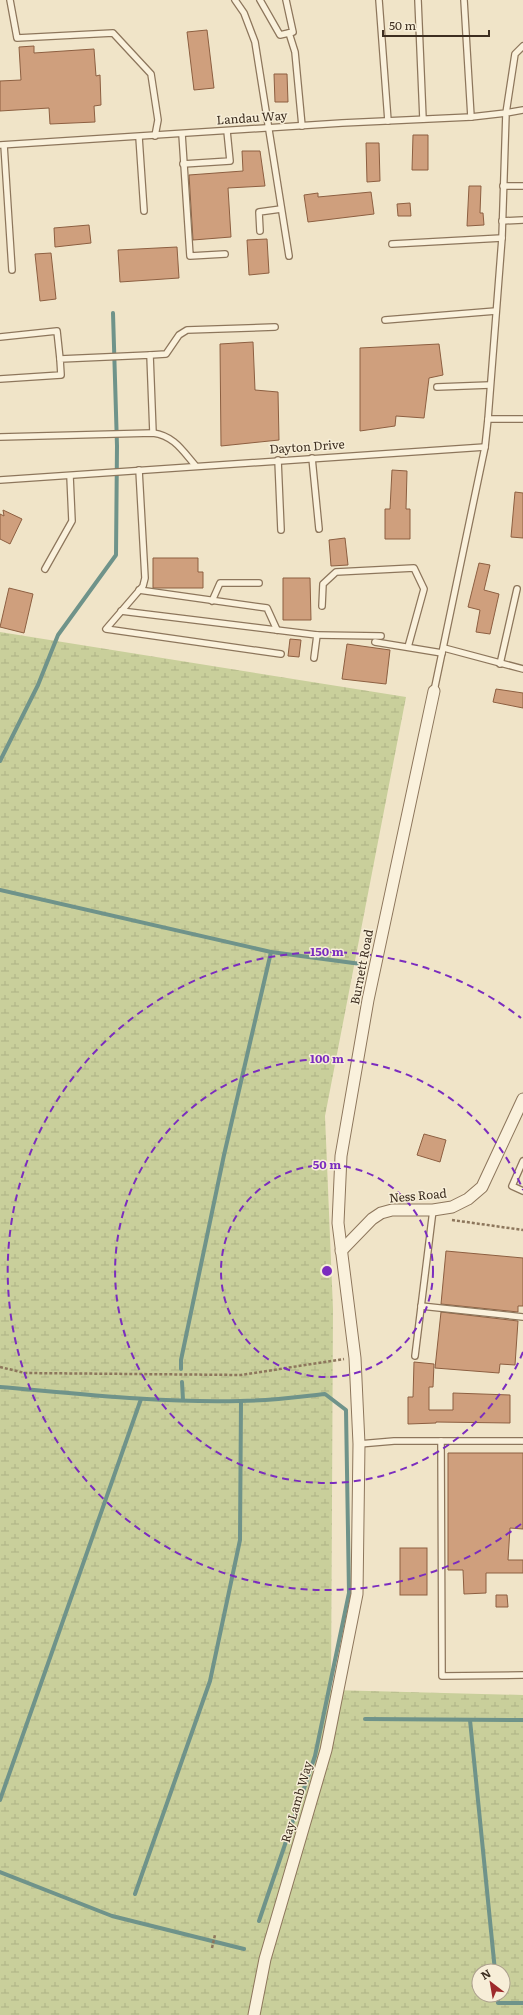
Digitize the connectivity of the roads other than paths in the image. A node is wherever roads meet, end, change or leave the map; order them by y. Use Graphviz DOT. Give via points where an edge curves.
graph roads {
  1 [pos="10,0"];
  2 [pos="235,0"];
  3 [pos="260,0"];
  4 [pos="286,0"];
  5 [pos="379,0"];
  6 [pos="418,0"];
  7 [pos="464,0"];
  8 [pos="289,33"];
  9 [pos="523,46"];
  10 [pos="523,110"];
  11 [pos="506,113"];
  12 [pos="471,117"];
  13 [pos="423,119"];
  14 [pos="388,121"];
  15 [pos="302,126"];
  16 [pos="269,129"];
  17 [pos="227,131"];
  18 [pos="182,134"];
  19 [pos="155,136"];
  20 [pos="139,137"];
  21 [pos="2,145"];
  22 [pos="183,164"];
  23 [pos="504,186"];
  24 [pos="523,186"];
  25 [pos="281,209"];
  26 [pos="144,211"];
  27 [pos="523,220"];
  28 [pos="502,221"];
  29 [pos="260,231"];
  30 [pos="502,238"];
  31 [pos="392,244"];
  32 [pos="225,254"];
  33 [pos="289,256"];
  34 [pos="12,270"];
  35 [pos="496,311"];
  36 [pos="386,320"];
  37 [pos="275,327"];
  38 [pos="0,337"];
  39 [pos="150,355"];
  40 [pos="60,358"];
  41 [pos="0,380"];
  42 [pos="490,385"];
  43 [pos="437,387"];
  44 [pos="523,418"];
  45 [pos="488,419"];
  46 [pos="153,433"];
  47 [pos="0,437"];
  48 [pos="486,447"];
  49 [pos="312,458"];
  50 [pos="278,460"];
  51 [pos="195,465"];
  52 [pos="139,470"];
  53 [pos="70,476"];
  54 [pos="0,480"];
  55 [pos="319,528"];
  56 [pos="282,530"];
  57 [pos="45,569"];
  58 [pos="259,583"];
  59 [pos="517,589"];
  60 [pos="139,590"];
  61 [pos="212,600"];
  62 [pos="322,606"];
  63 [pos="121,611"];
  64 [pos="277,630"];
  65 [pos="317,635"];
  66 [pos="381,636"];
  67 [pos="375,642"];
  68 [pos="408,647"];
  69 [pos="443,650"];
  70 [pos="281,654"];
  71 [pos="314,658"];
  72 [pos="500,664"];
  73 [pos="523,669"];
  74 [pos="434,691"];
  75 [pos="523,1100"];
  76 [pos="523,1161"];
  77 [pos="523,1191"];
  78 [pos="433,1210"];
  79 [pos="341,1251"];
  80 [pos="421,1306"];
  81 [pos="523,1317"];
  82 [pos="415,1356"];
  83 [pos="441,1441"];
  84 [pos="523,1441"];
  85 [pos="359,1444"];
  86 [pos="523,1675"];
  87 [pos="254,2015"];
  1 -- 19 [label="lane" via="17,38 113,33 151,74 158,120"];
  2 -- 16 [label="lane" via="244,13 255,42"];
  3 -- 8 [label="lane" via="280,35"];
  4 -- 8 [label="lane" via="293,32"];
  5 -- 14 [label="lane"];
  6 -- 13 [label="lane"];
  7 -- 12 [label="lane"];
  8 -- 15 [label="lane" via="295,52"];
  9 -- 11 [label="lane" via="515,54"];
  10 -- 11 [label="lane, Landau Way"];
  11 -- 12 [label="lane, Landau Way"];
  11 -- 23 [label="lane"];
  12 -- 13 [label="lane, Landau Way"];
  13 -- 14 [label="lane, Landau Way"];
  14 -- 15 [label="lane, Landau Way"];
  15 -- 16 [label="lane, Landau Way"];
  16 -- 17 [label="lane, Landau Way"];
  16 -- 25 [label="lane"];
  17 -- 18 [label="lane, Landau Way"];
  17 -- 22 [label="lane" via="230,161"];
  18 -- 19 [label="lane, Landau Way"];
  18 -- 22 [label="lane"];
  19 -- 20 [label="lane, Landau Way"];
  20 -- 21 [label="lane, Landau Way"];
  20 -- 26 [label="lane"];
  21 -- 34 [label="lane"];
  22 -- 32 [label="lane" via="190,256"];
  23 -- 24 [label="lane"];
  23 -- 28 [label="lane"];
  25 -- 29 [label="lane" via="259,212"];
  25 -- 33 [label="lane"];
  27 -- 28 [label="lane"];
  28 -- 30 [label="lane"];
  30 -- 31 [label="lane"];
  30 -- 35 [label="lane"];
  35 -- 36 [label="lane"];
  35 -- 42 [label="lane"];
  37 -- 39 [label="lane" via="187,330 179,335 166,354"];
  38 -- 40 [label="lane" via="57,331"];
  39 -- 40 [label="lane"];
  39 -- 46 [label="lane"];
  40 -- 41 [label="lane" via="61,375"];
  42 -- 43 [label="lane"];
  42 -- 45 [label="lane"];
  44 -- 45 [label="lane"];
  45 -- 48 [label="lane"];
  46 -- 47 [label="lane"];
  46 -- 51 [label="lane" via="165,434"];
  48 -- 49 [label="lane, Dayton Drive"];
  48 -- 69 [label="lane"];
  49 -- 50 [label="lane, Dayton Drive"];
  49 -- 55 [label="lane"];
  50 -- 51 [label="lane, Dayton Drive"];
  50 -- 56 [label="lane"];
  51 -- 52 [label="lane, Dayton Drive"];
  52 -- 53 [label="lane, Dayton Drive"];
  52 -- 60 [label="lane" via="145,578"];
  53 -- 54 [label="lane"];
  53 -- 57 [label="lane" via="72,521"];
  58 -- 61 [label="lane" via="220,583"];
  59 -- 72 [label="lane"];
  60 -- 61 [label="lane"];
  60 -- 63 [label="lane"];
  61 -- 64 [label="lane" via="268,608"];
  62 -- 68 [label="lane" via="323,584 336,572 414,568 424,588"];
  63 -- 64 [label="lane"];
  63 -- 70 [label="lane" via="106,629"];
  64 -- 65 [label="lane"];
  65 -- 66 [label="lane"];
  65 -- 71 [label="lane"];
  67 -- 68 [label="lane"];
  68 -- 69 [label="lane"];
  69 -- 72 [label="lane"];
  69 -- 74 [label="lane"];
  72 -- 73 [label="lane"];
  74 -- 79 [label="street, Burnett Road" via="386,910 351,1096 341,1160 338,1223"];
  75 -- 78 [label="street, Ness Road" via="482,1187 468,1199 452,1207"];
  76 -- 77 [label="lane" via="512,1186"];
  78 -- 79 [label="street, Ness Road" via="392,1210 381,1213"];
  78 -- 80 [label="lane"];
  79 -- 85 [label="street, Burnett Road" via="355,1358"];
  80 -- 81 [label="lane"];
  80 -- 82 [label="lane"];
  83 -- 84 [label="lane"];
  83 -- 85 [label="lane" via="394,1440"];
  83 -- 86 [label="lane" via="442,1676"];
  85 -- 87 [label="street, Ray Lamb Way" via="357,1594 326,1750 265,1959"];
}
